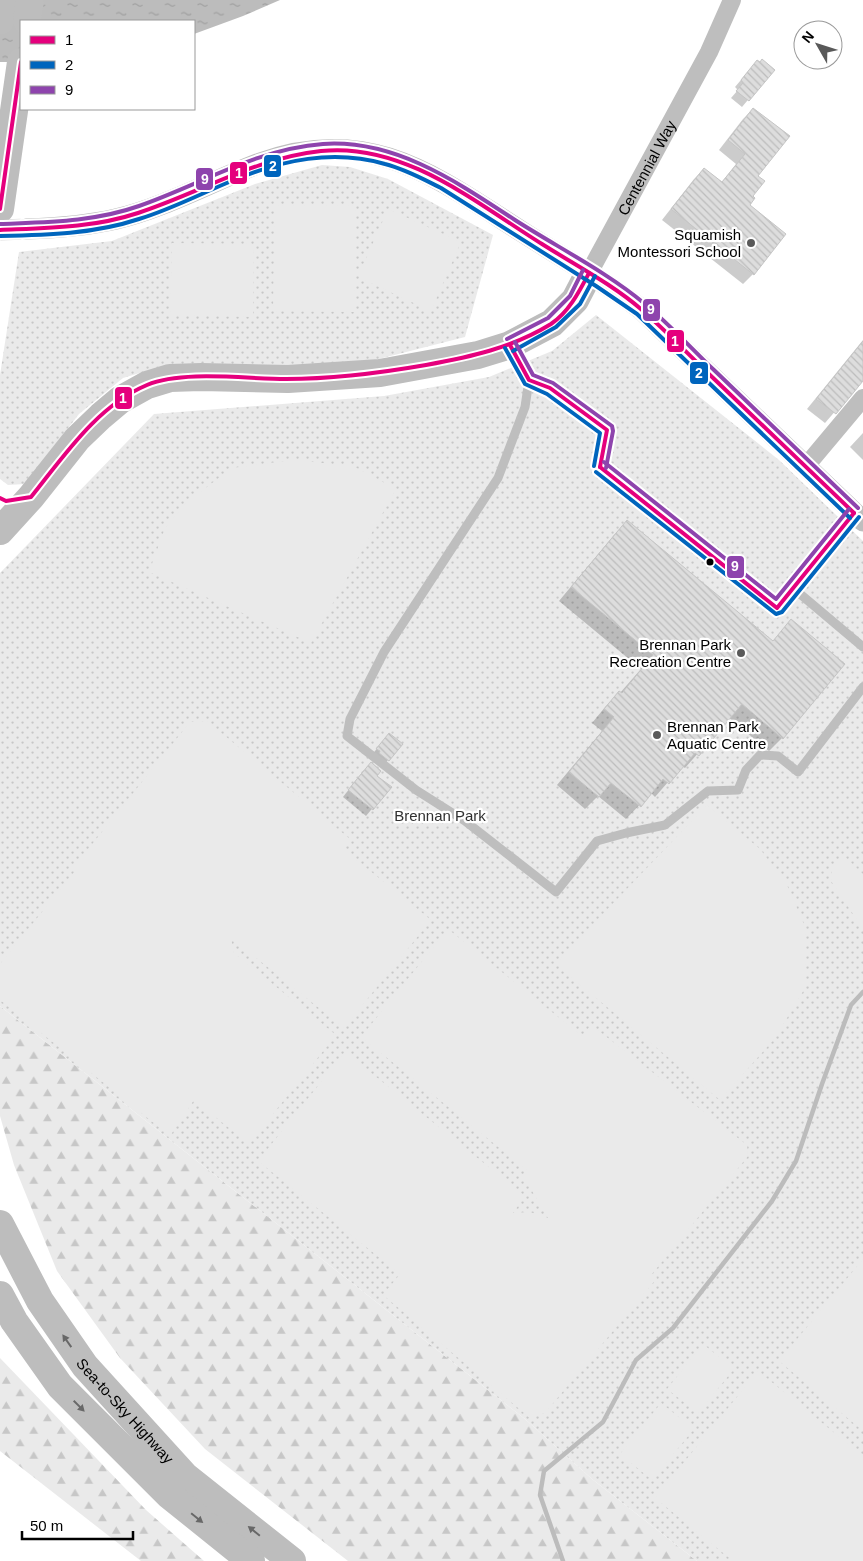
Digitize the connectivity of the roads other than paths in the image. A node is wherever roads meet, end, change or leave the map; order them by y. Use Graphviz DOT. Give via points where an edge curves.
graph roads {
  1 [pos="3,0"];
  2 [pos="30,0"];
  3 [pos="732,0"];
  4 [pos="27,20"];
  5 [pos="0,21"];
  6 [pos="20,69"];
  7 [pos="0,209"];
  8 [pos="26,229"];
  9 [pos="589,273"];
  10 [pos="510,345"];
  11 [pos="530,380"];
  12 [pos="862,399"];
  13 [pos="806,466"];
  14 [pos="31,497"];
  15 [pos="0,498"];
  16 [pos="859,517"];
  17 [pos="0,530"];
  18 [pos="793,588"];
  19 [pos="863,646"];
  20 [pos="863,687"];
  21 [pos="0,1224"];
  22 [pos="0,1295"];
  23 [pos="251,1561"];
  24 [pos="292,1561"];
  1 -- 5 [label="highway"];
  2 -- 4 [label="highway"];
  3 -- 9 [label="street, Centennial Way" via="709,52"];
  6 -- 7 [label="highway"];
  8 -- 9 [label="street" via="66,228 117,219 288,155 352,150 395,159 440,180"];
  9 -- 10 [label="highway" via="575,300 552,323"];
  9 -- 13 [label="street" via="641,309"];
  10 -- 11 [label="lane"];
  10 -- 14 [label="highway" via="380,373 288,379 170,378 147,385 120,400 77,439"];
  11 -- 18 [label="lane" via="550,388 607,430 600,467 777,608"];
  11 -- 20 [label="lane" via="525,407 498,478 384,652 350,719 347,736 416,790 466,820 556,892 597,841 665,824 708,791 738,790 746,770 760,756 778,756 798,772"];
  12 -- 13 [label="street"];
  13 -- 16 [label="street"];
  14 -- 15 [label="highway" via="6,501"];
  14 -- 17 [label="highway"];
  16 -- 18 [label="lane"];
  18 -- 19 [label="lane"];
  24 -- 21 [label="highway, Sea-to-Sky Highway, one-way" via="185,1476 86,1366 40,1301"];
  22 -- 23 [label="highway, Sea-to-Sky Highway, one-way" via="14,1321 60,1386 169,1496"];
}
